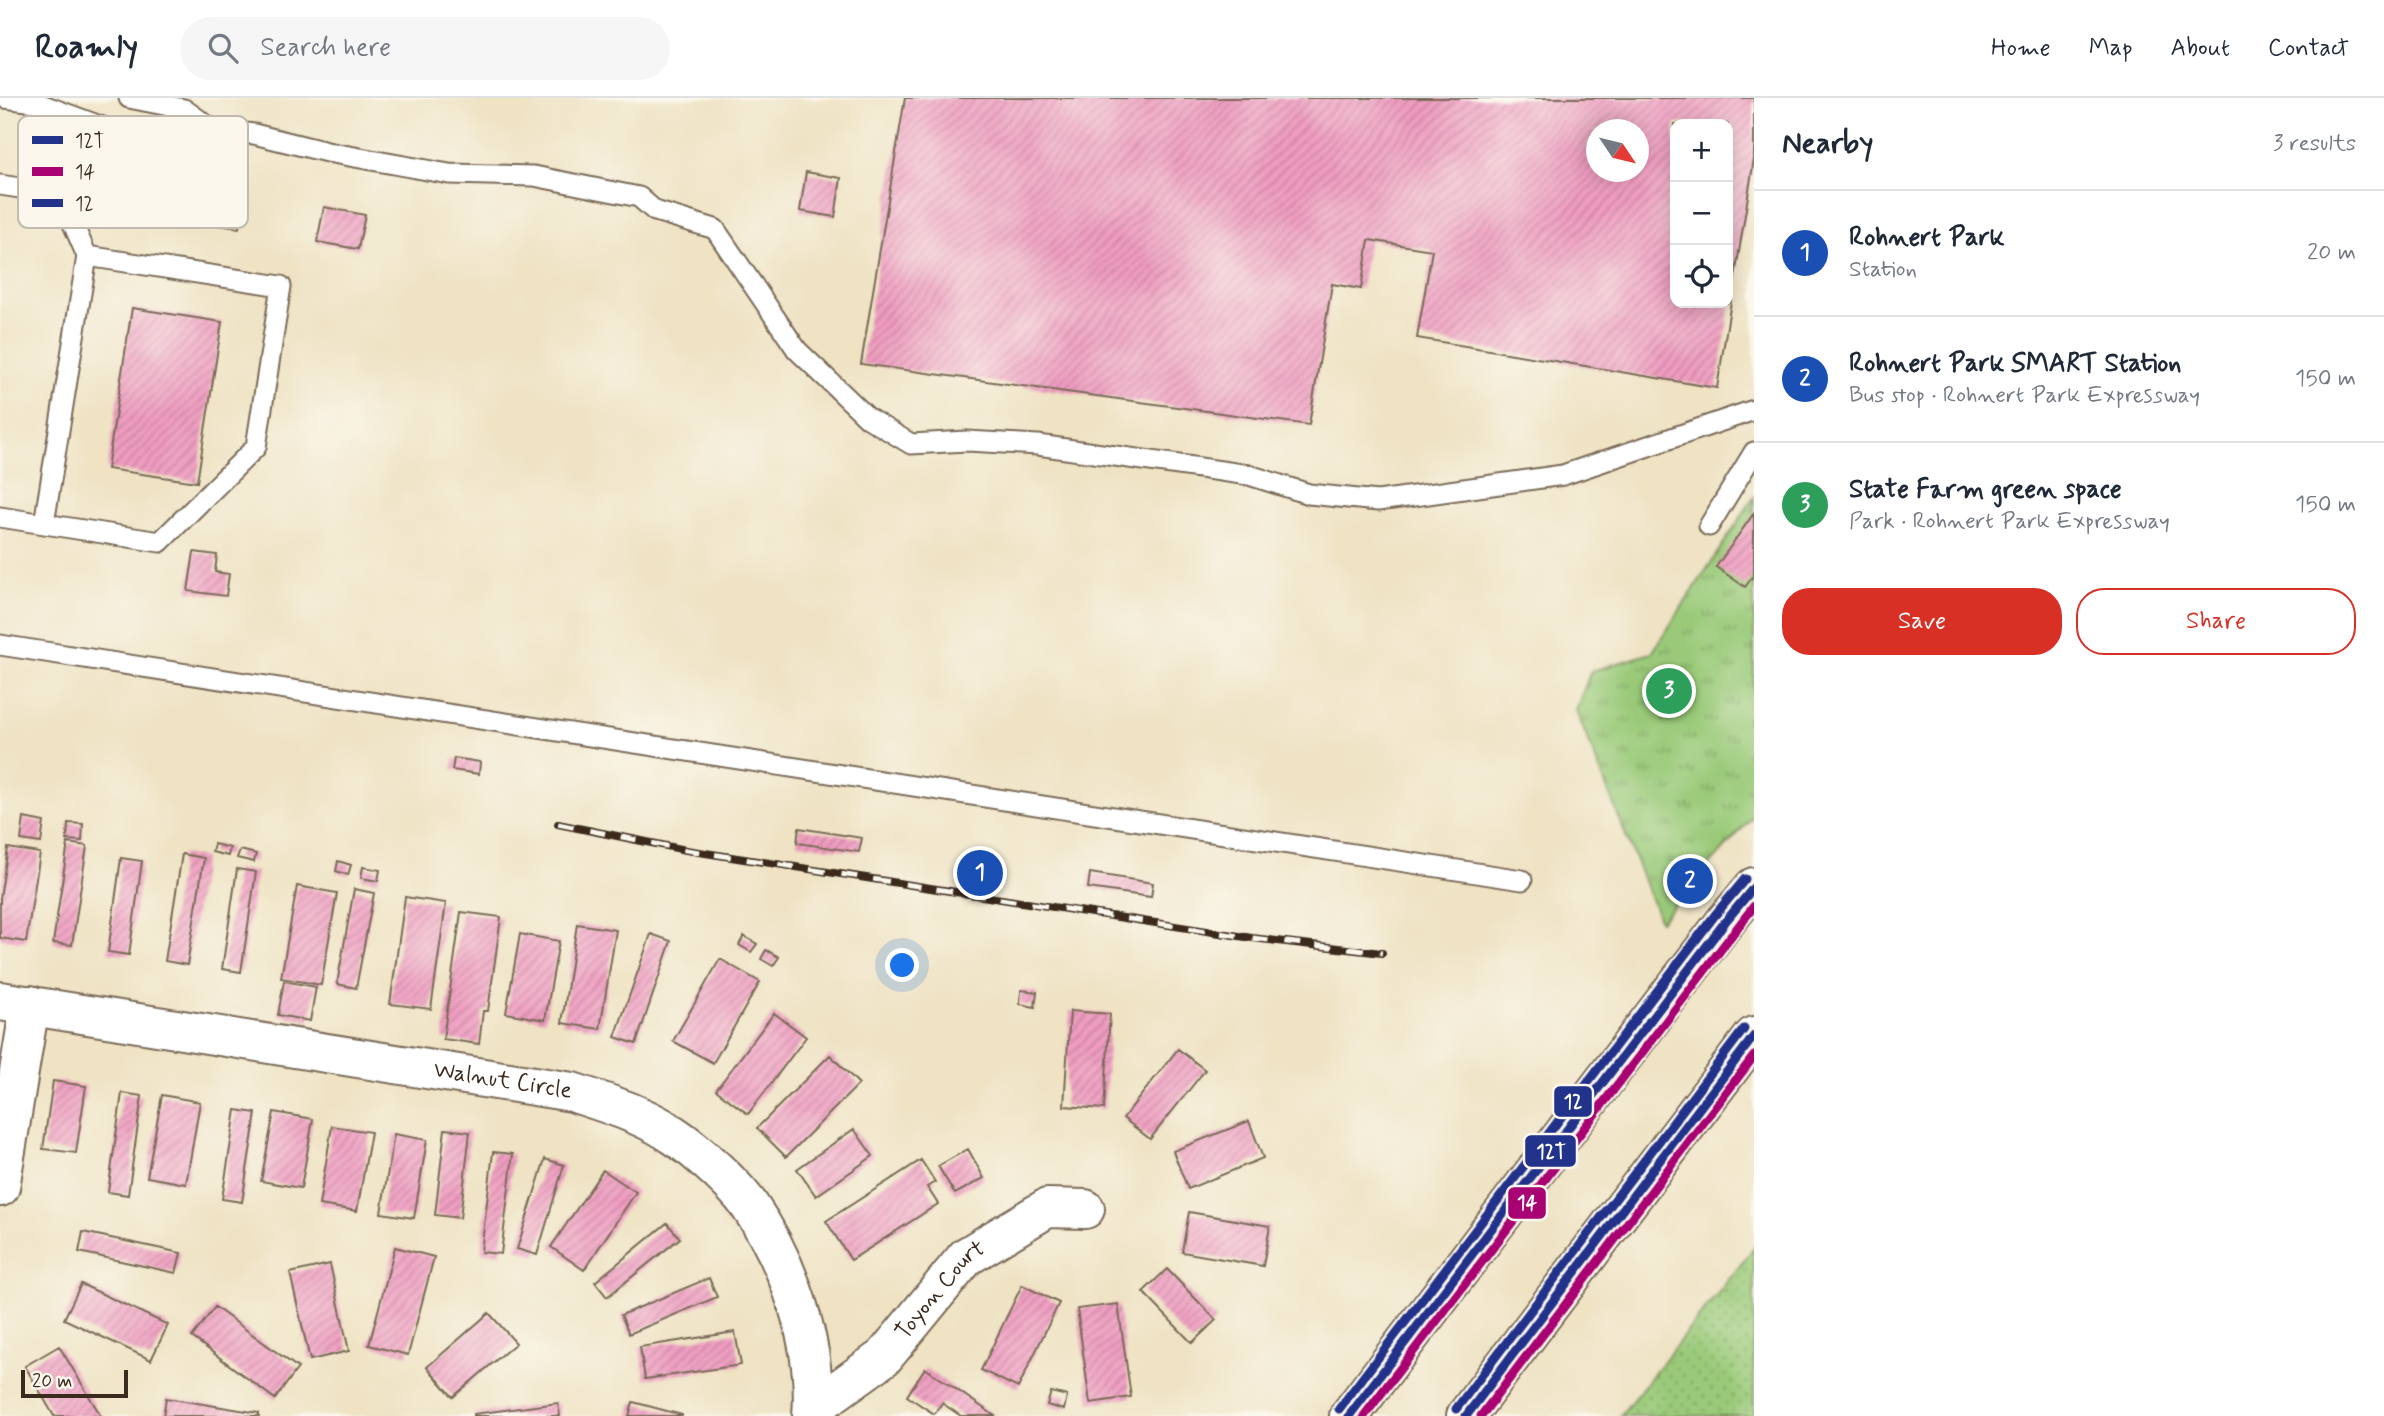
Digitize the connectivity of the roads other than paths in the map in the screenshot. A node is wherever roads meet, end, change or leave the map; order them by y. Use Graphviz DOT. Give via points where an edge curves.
graph roads {
  1 [pos="5,98"];
  2 [pos="68,98"];
  3 [pos="129,98"];
  4 [pos="35,102"];
  5 [pos="73,116"];
  6 [pos="194,116"];
  7 [pos="248,133"];
  8 [pos="0,185"];
  9 [pos="18,188"];
  10 [pos="75,228"];
  11 [pos="87,256"];
  12 [pos="1754,410"];
  13 [pos="1754,452"];
  14 [pos="0,517"];
  15 [pos="44,524"];
  16 [pos="1709,526"];
  17 [pos="0,645"];
  18 [pos="1522,880"];
  19 [pos="1754,887"];
  20 [pos="15,1003"];
  21 [pos="1754,1036"];
  22 [pos="0,1187"];
  23 [pos="1085,1209"];
  24 [pos="813,1412"];
  25 [pos="1349,1416"];
  26 [pos="1466,1416"];
  1 -- 4 [label="lane"];
  2 -- 4 [label="lane"];
  3 -- 6 [label="lane" via="184,109"];
  4 -- 5 [label="lane"];
  7 -- 12 [label="lane" via="449,174 534,176 639,197 655,211 715,229 797,349 868,418 911,444 1038,445 1249,475 1308,494 1378,501 1563,475"];
  8 -- 9 [label="lane"];
  10 -- 11 [label="lane"];
  11 -- 15 [label="lane"];
  11 -- 15 [label="lane" via="281,286 256,447 160,542"];
  13 -- 16 [label="lane"];
  14 -- 15 [label="lane"];
  17 -- 18 [label="lane"];
  19 -- 25 [label="street"];
  20 -- 22 [label="street"];
  20 -- 24 [label="street, Walnut Circle" via="572,1092 632,1112 675,1136 748,1203 771,1243 808,1340"];
  21 -- 26 [label="street"];
  23 -- 24 [label="street, Toyon Court" via="1047,1208 966,1257 884,1357"];
}
